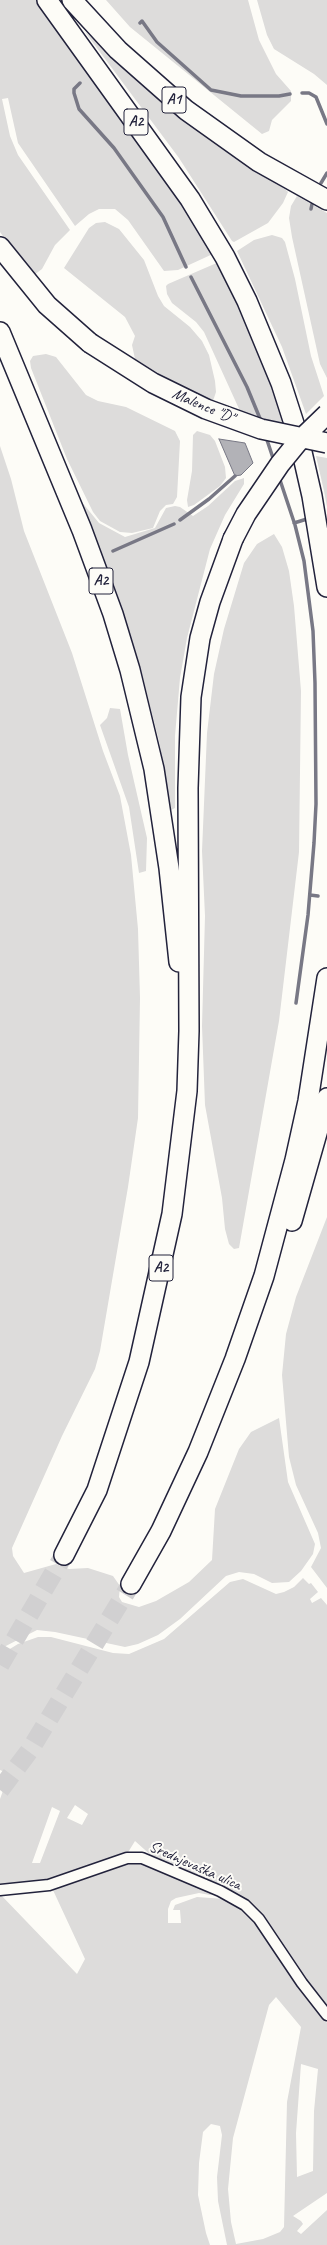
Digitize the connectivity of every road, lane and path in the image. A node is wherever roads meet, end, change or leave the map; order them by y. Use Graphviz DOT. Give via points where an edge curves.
graph roads {
  1 [pos="47,0"];
  2 [pos="72,0"];
  3 [pos="327,200"];
  4 [pos="0,247"];
  5 [pos="0,332"];
  6 [pos="327,414"];
  7 [pos="327,443"];
  8 [pos="327,587"];
  9 [pos="327,978"];
  10 [pos="187,1091"];
  11 [pos="327,1098"];
  12 [pos="264,1276"];
  13 [pos="64,1555"];
  14 [pos="131,1584"];
  15 [pos="0,1890"];
  16 [pos="327,2015"];
  1 -- 8 [label="highway, A2" via="190,199 222,253 260,328 290,410 312,496"];
  2 -- 3 [label="highway, A1" via="129,60 186,110 234,145 296,184"];
  4 -- 7 [label="highway, Malence \"D\", bridge" via="46,305 90,343 153,383 206,409 262,429"];
  5 -- 10 [label="highway, A2" via="103,585 145,728 154,769 175,921 180,975 181,1060"];
  6 -- 10 [label="highway, bridge" via="280,464 246,514 218,577 202,630 191,697 188,773 190,978"];
  9 -- 12 [label="highway" via="308,1102 285,1203"];
  10 -- 13 [label="highway, A2" via="172,1214 139,1362 97,1490"];
  11 -- 12 [label="highway" via="293,1219 283,1245"];
  12 -- 14 [label="highway" via="198,1452 161,1531"];
  15 -- 16 [label="street, Srednjevaška ulica" via="49,1885 127,1858 142,1858 220,1891 244,1905 259,1918 302,1983"];
}
